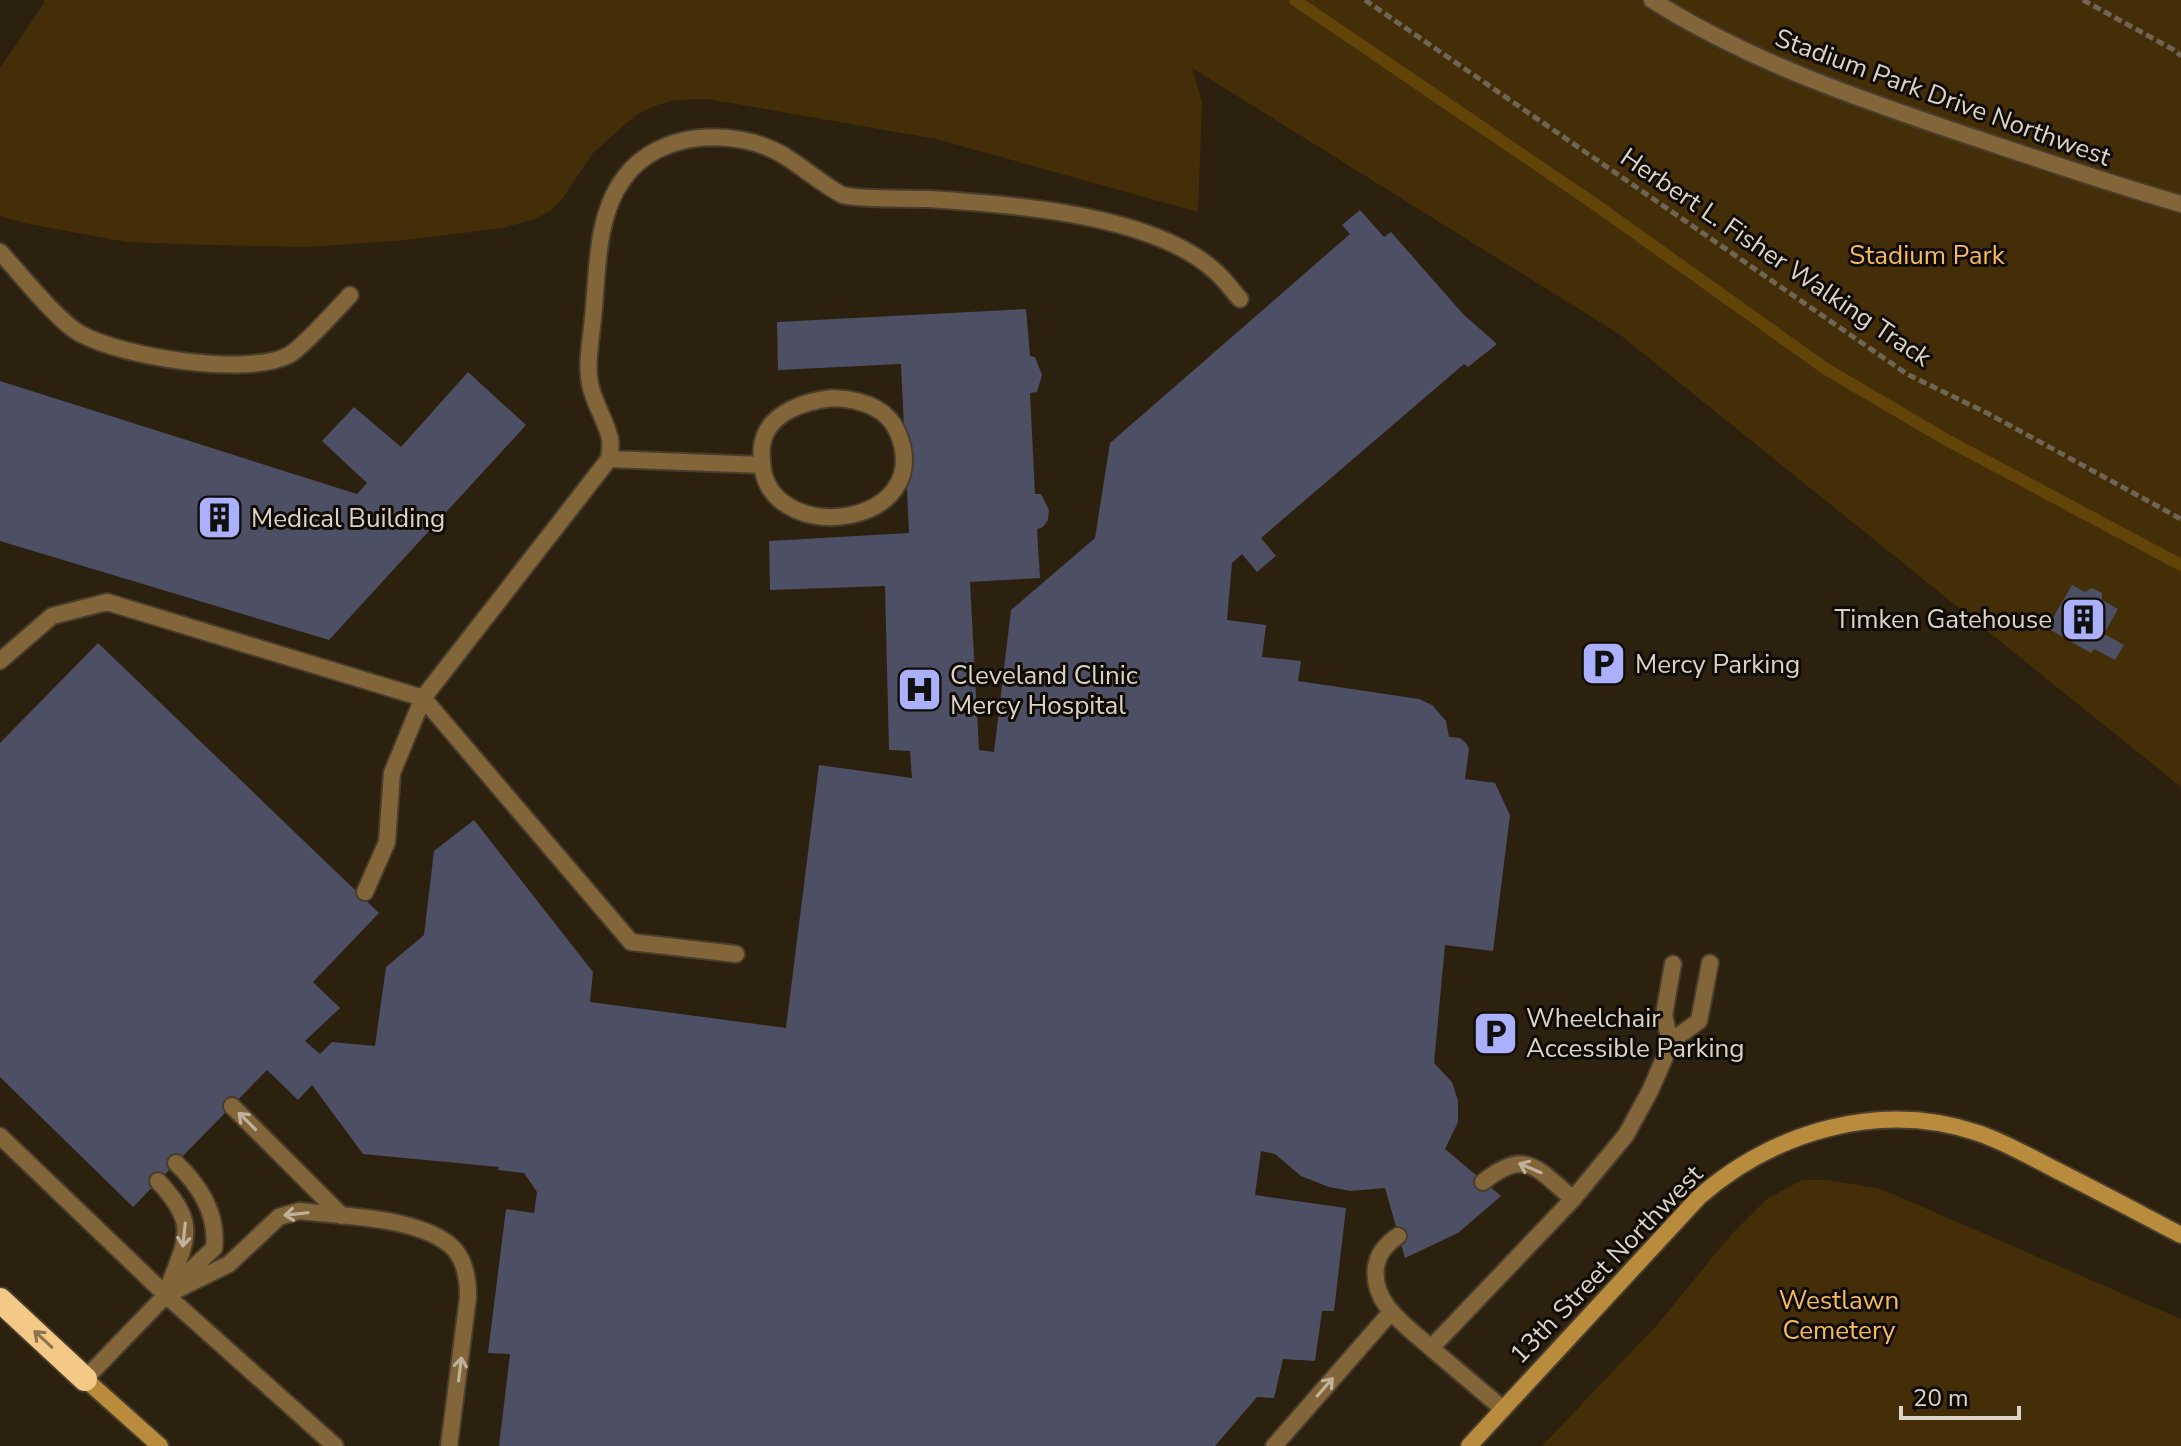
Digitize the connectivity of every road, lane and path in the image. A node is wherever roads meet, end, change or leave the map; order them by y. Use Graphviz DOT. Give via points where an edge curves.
graph roads {
  1 [pos="1365,0"];
  2 [pos="1652,0"];
  3 [pos="2083,0"];
  4 [pos="2181,56"];
  5 [pos="2181,204"];
  6 [pos="0,252"];
  7 [pos="350,295"];
  8 [pos="1240,299"];
  9 [pos="609,459"];
  10 [pos="762,465"];
  11 [pos="2181,519"];
  12 [pos="0,661"];
  13 [pos="423,698"];
  14 [pos="365,892"];
  15 [pos="736,954"];
  16 [pos="1710,963"];
  17 [pos="1673,964"];
  18 [pos="1670,1042"];
  19 [pos="232,1106"];
  20 [pos="0,1136"];
  21 [pos="176,1163"];
  22 [pos="158,1181"];
  23 [pos="1483,1182"];
  24 [pos="1573,1199"];
  25 [pos="342,1216"];
  26 [pos="2181,1235"];
  27 [pos="1398,1236"];
  28 [pos="166,1295"];
  29 [pos="0,1300"];
  30 [pos="1391,1312"];
  31 [pos="1431,1348"];
  32 [pos="85,1379"];
  33 [pos="1503,1409"];
  34 [pos="160,1446"];
  35 [pos="335,1446"];
  36 [pos="449,1446"];
  37 [pos="1274,1446"];
  38 [pos="1469,1446"];
  1 -- 11 [label="path, Herbert L. Fisher Walking Track" via="1907,374"];
  2 -- 5 [label="street, Stadium Park Drive Northwest" via="1693,26 1789,71"];
  3 -- 4 [label="path"];
  6 -- 7 [label="street" via="79,334 173,361 261,363 291,354"];
  8 -- 9 [label="street" via="1200,260 1111,222 980,202 842,195 769,147 740,139 683,141 652,153 624,178 602,234 588,370 610,437"];
  9 -- 10 [label="street"];
  9 -- 13 [label="street"];
  10 -- 10 [label="street" via="763,441 776,421 795,407 832,398 859,400 892,422 903,463 896,489 887,499 864,512 839,517 790,506 770,488"];
  12 -- 13 [label="street" via="52,616 107,602"];
  13 -- 14 [label="street" via="392,773 387,842"];
  13 -- 15 [label="street" via="631,942"];
  16 -- 18 [label="street" via="1699,1021"];
  17 -- 18 [label="street" via="1664,1015"];
  18 -- 24 [label="street" via="1626,1135"];
  25 -- 19 [label="street, one-way"];
  20 -- 28 [label="street"];
  21 -- 28 [label="street" via="200,1190 215,1240 214,1248"];
  22 -- 28 [label="street, one-way" via="176,1200 187,1231"];
  24 -- 23 [label="street, one-way" via="1526,1163 1505,1166"];
  24 -- 31 [label="street"];
  25 -- 28 [label="street, one-way" via="284,1214 229,1264"];
  36 -- 25 [label="street, one-way" via="468,1297 465,1269 455,1251 434,1236 403,1225"];
  26 -- 33 [label="main road, 13th Street Northwest" via="2002,1142 1953,1126 1899,1119 1795,1137 1734,1168 1699,1197"];
  27 -- 30 [label="street" via="1384,1248 1376,1266 1379,1296"];
  28 -- 32 [label="street"];
  28 -- 35 [label="street"];
  32 -- 29 [label="highway, one-way"];
  30 -- 31 [label="street"];
  37 -- 30 [label="street, one-way"];
  31 -- 33 [label="street"];
  32 -- 34 [label="main road"];
  33 -- 38 [label="main road, 13th Street Northwest"];
}
